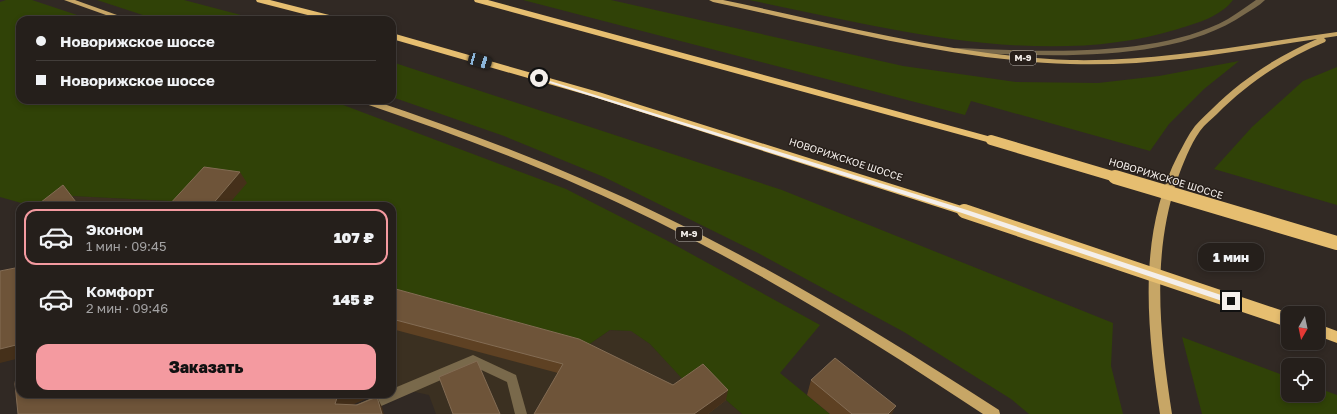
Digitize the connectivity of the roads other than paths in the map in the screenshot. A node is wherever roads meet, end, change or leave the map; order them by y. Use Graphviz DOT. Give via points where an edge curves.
graph roads {
  1 [pos="68,0"];
  2 [pos="260,0"];
  3 [pos="478,0"];
  4 [pos="713,0"];
  5 [pos="1261,0"];
  6 [pos="115,16"];
  7 [pos="322,16"];
  8 [pos="1337,34"];
  9 [pos="396,37"];
  10 [pos="952,50"];
  11 [pos="375,104"];
  12 [pos="1337,243"];
  13 [pos="1281,318"];
  14 [pos="1325,333"];
  15 [pos="1337,337"];
  16 [pos="396,394"];
  17 [pos="386,398"];
  18 [pos="349,414"];
  19 [pos="521,414"];
  20 [pos="994,414"];
  21 [pos="1166,414"];
  1 -- 6 [label="main road"];
  2 -- 7 [label="highway"];
  3 -- 12 [label="highway, НОВОРИЖСКОЕ ШОССЕ, bridge" via="991,140"];
  4 -- 10 [label="main road, М-9"];
  5 -- 10 [label="street" via="1237,17 1200,34 1147,46 1093,52"];
  8 -- 10 [label="main road, М-9" via="1167,57 1100,62 1008,57"];
  8 -- 21 [label="main road, М-9" via="1292,52 1260,72 1228,97 1194,133 1172,177 1157,234 1153,280 1156,353"];
  9 -- 13 [label="highway, НОВОРИЖСКОЕ ШОССЕ, bridge" via="598,95 964,211"];
  11 -- 20 [label="main road, М-9" via="543,166 628,204 724,252 914,361"];
  14 -- 15 [label="highway"];
  16 -- 19 [label="street" via="473,360 512,379"];
  17 -- 18 [label="street"];
}
